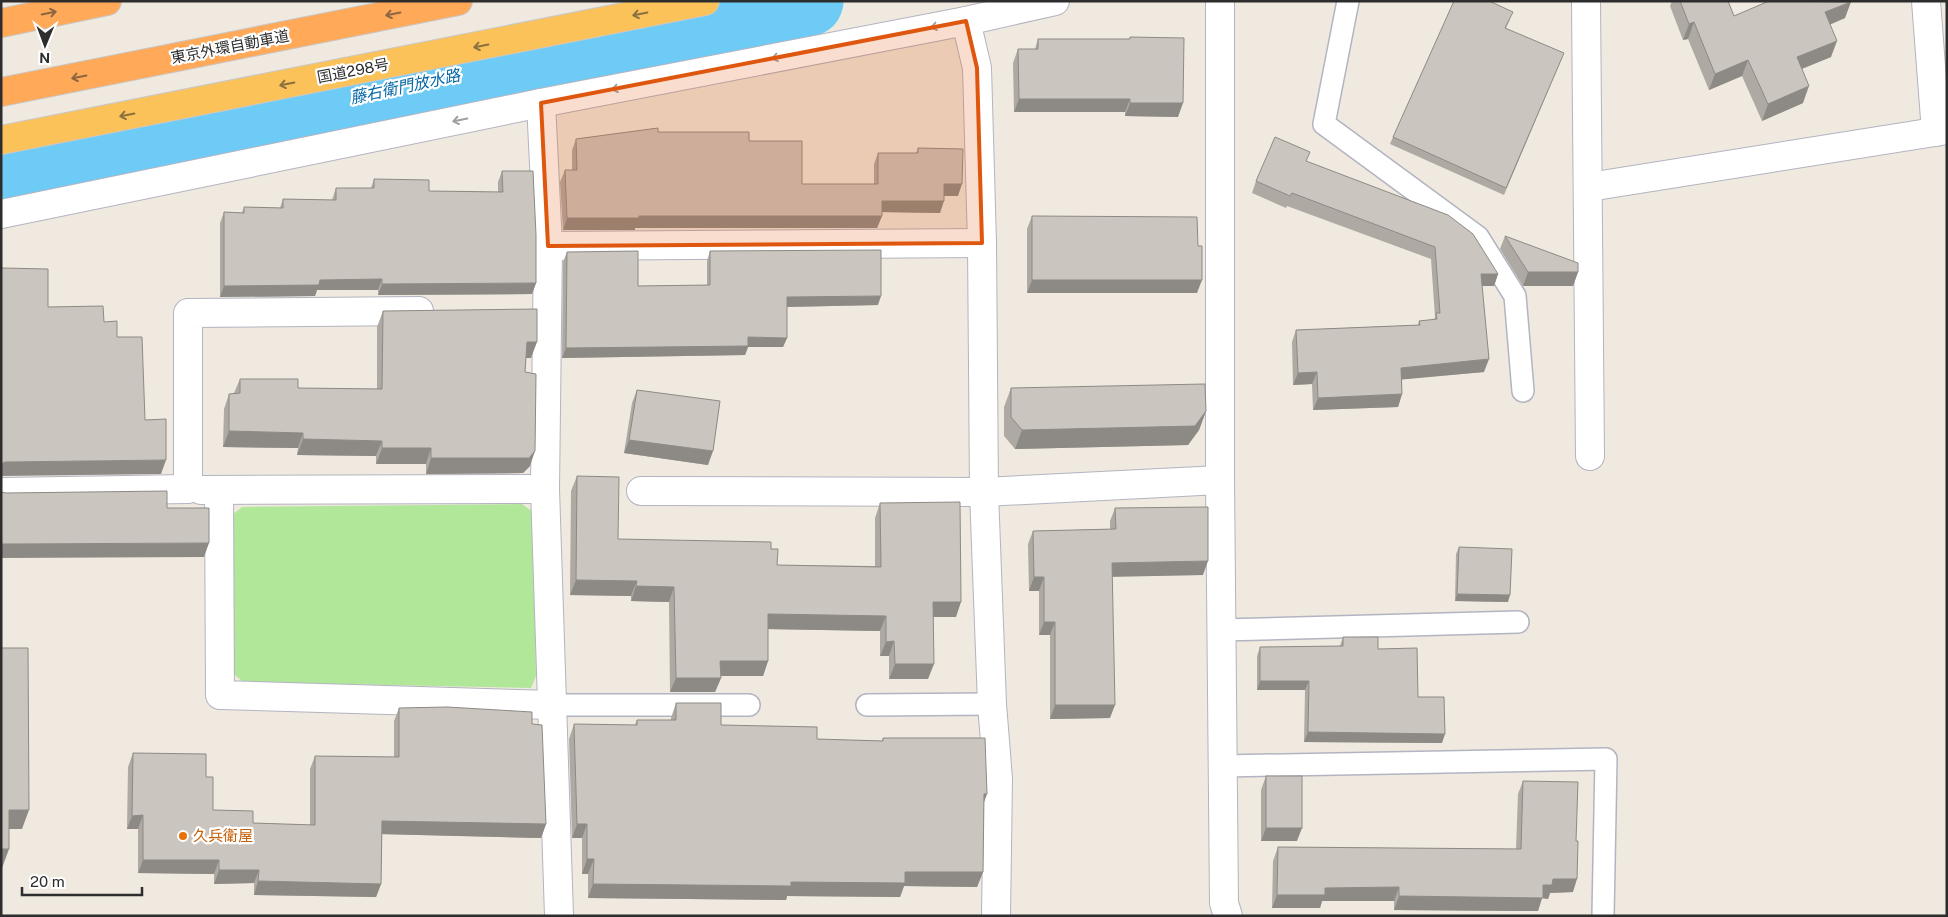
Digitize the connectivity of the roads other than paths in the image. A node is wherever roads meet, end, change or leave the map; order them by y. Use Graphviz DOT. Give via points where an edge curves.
graph roads {
  1 [pos="107,1"];
  2 [pos="458,1"];
  3 [pos="705,1"];
  4 [pos="1054,1"];
  5 [pos="1220,1"];
  6 [pos="1348,1"];
  7 [pos="1586,1"];
  8 [pos="1926,1"];
  9 [pos="966,20"];
  10 [pos="1,23"];
  11 [pos="1,92"];
  12 [pos="541,103"];
  13 [pos="1941,131"];
  14 [pos="1,140"];
  15 [pos="1589,187"];
  16 [pos="1,214"];
  17 [pos="982,243"];
  18 [pos="548,246"];
  19 [pos="548,309"];
  20 [pos="441,310"];
  21 [pos="519,310"];
  22 [pos="1523,392"];
  23 [pos="1590,456"];
  24 [pos="1220,480"];
  25 [pos="188,489"];
  26 [pos="545,489"];
  27 [pos="219,490"];
  28 [pos="641,491"];
  29 [pos="1,492"];
  30 [pos="984,492"];
  31 [pos="1518,622"];
  32 [pos="1222,630"];
  33 [pos="992,704"];
  34 [pos="553,705"];
  35 [pos="749,705"];
  36 [pos="867,705"];
  37 [pos="1223,766"];
  38 [pos="559,916"];
  39 [pos="996,916"];
  40 [pos="1228,916"];
  41 [pos="1603,916"];
  10 -- 1 [label="highway, one-way"];
  2 -- 11 [label="highway, 東京外環自動車道, one-way"];
  3 -- 14 [label="highway, 国道298号, one-way"];
  4 -- 9 [label="street"];
  5 -- 24 [label="street"];
  6 -- 22 [label="lane" via="1324,124 1478,237 1515,296"];
  7 -- 15 [label="street"];
  8 -- 13 [label="street"];
  9 -- 12 [label="street, one-way"];
  9 -- 17 [label="street" via="977,68"];
  12 -- 16 [label="street, one-way"];
  12 -- 18 [label="street"];
  13 -- 15 [label="street"];
  15 -- 23 [label="street"];
  17 -- 18 [label="street"];
  17 -- 30 [label="street"];
  18 -- 19 [label="street"];
  19 -- 21 [label="street"];
  19 -- 26 [label="street"];
  20 -- 25 [label="street" via="188,313"];
  24 -- 30 [label="street"];
  24 -- 32 [label="street"];
  25 -- 27 [label="street"];
  25 -- 29 [label="street"];
  26 -- 27 [label="street"];
  26 -- 34 [label="street"];
  27 -- 34 [label="street" via="220,695"];
  28 -- 30 [label="street"];
  30 -- 33 [label="street"];
  31 -- 32 [label="lane"];
  32 -- 37 [label="street"];
  33 -- 36 [label="lane"];
  33 -- 39 [label="street" via="998,779"];
  34 -- 35 [label="lane"];
  34 -- 38 [label="street"];
  37 -- 40 [label="street" via="1224,904"];
  37 -- 41 [label="lane" via="1606,759"];
}
